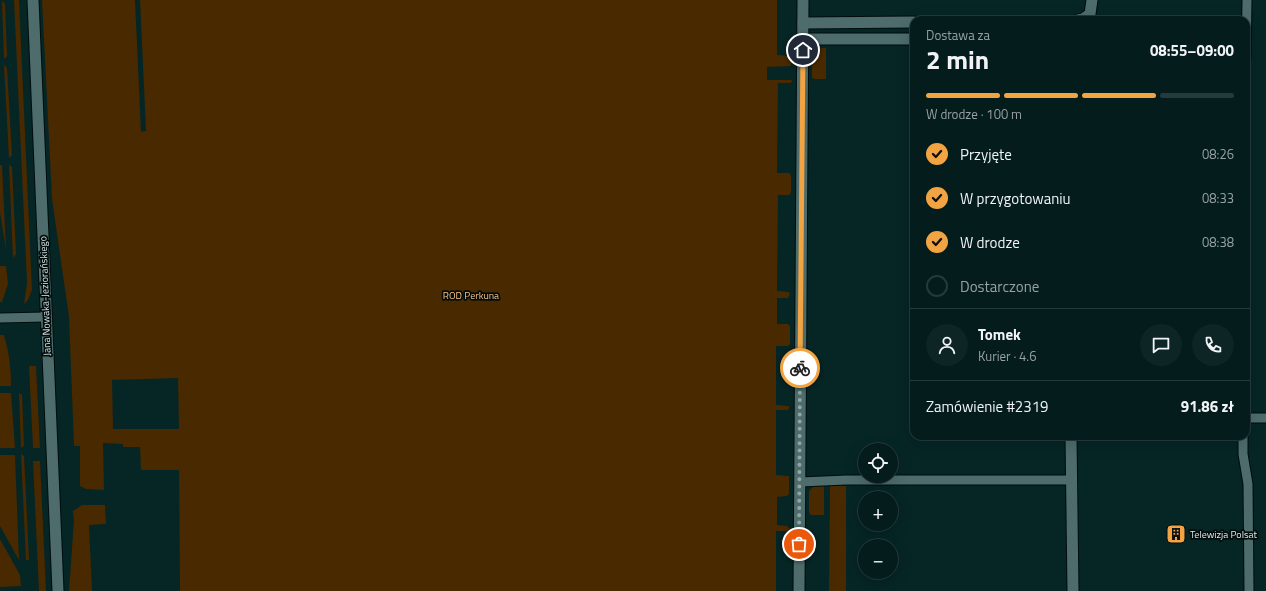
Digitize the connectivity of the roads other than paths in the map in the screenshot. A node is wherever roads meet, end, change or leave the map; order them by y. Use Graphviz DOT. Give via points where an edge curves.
graph roads {
  1 [pos="33,0"];
  2 [pos="803,0"];
  3 [pos="1092,0"];
  4 [pos="1247,0"];
  5 [pos="1087,16"];
  6 [pos="1247,16"];
  7 [pos="910,22"];
  8 [pos="803,23"];
  9 [pos="803,39"];
  10 [pos="910,39"];
  11 [pos="46,317"];
  12 [pos="0,318"];
  13 [pos="1250,418"];
  14 [pos="1266,418"];
  15 [pos="1072,440"];
  16 [pos="1243,440"];
  17 [pos="1072,480"];
  18 [pos="800,482"];
  19 [pos="58,591"];
  20 [pos="799,591"];
  21 [pos="1073,591"];
  22 [pos="1249,591"];
  1 -- 11 [label="street, Jana Nowaka-Jeziorańskiego"];
  2 -- 8 [label="street"];
  3 -- 5 [label="street" via="1090,14"];
  4 -- 6 [label="lane"];
  7 -- 8 [label="street"];
  8 -- 9 [label="street"];
  9 -- 10 [label="street"];
  9 -- 18 [label="street"];
  11 -- 12 [label="lane"];
  11 -- 19 [label="street, Jana Nowaka-Jeziorańskiego"];
  13 -- 14 [label="lane"];
  15 -- 17 [label="street"];
  16 -- 22 [label="lane" via="1248,484"];
  17 -- 18 [label="lane"];
  17 -- 21 [label="street"];
  18 -- 20 [label="street"];
}
